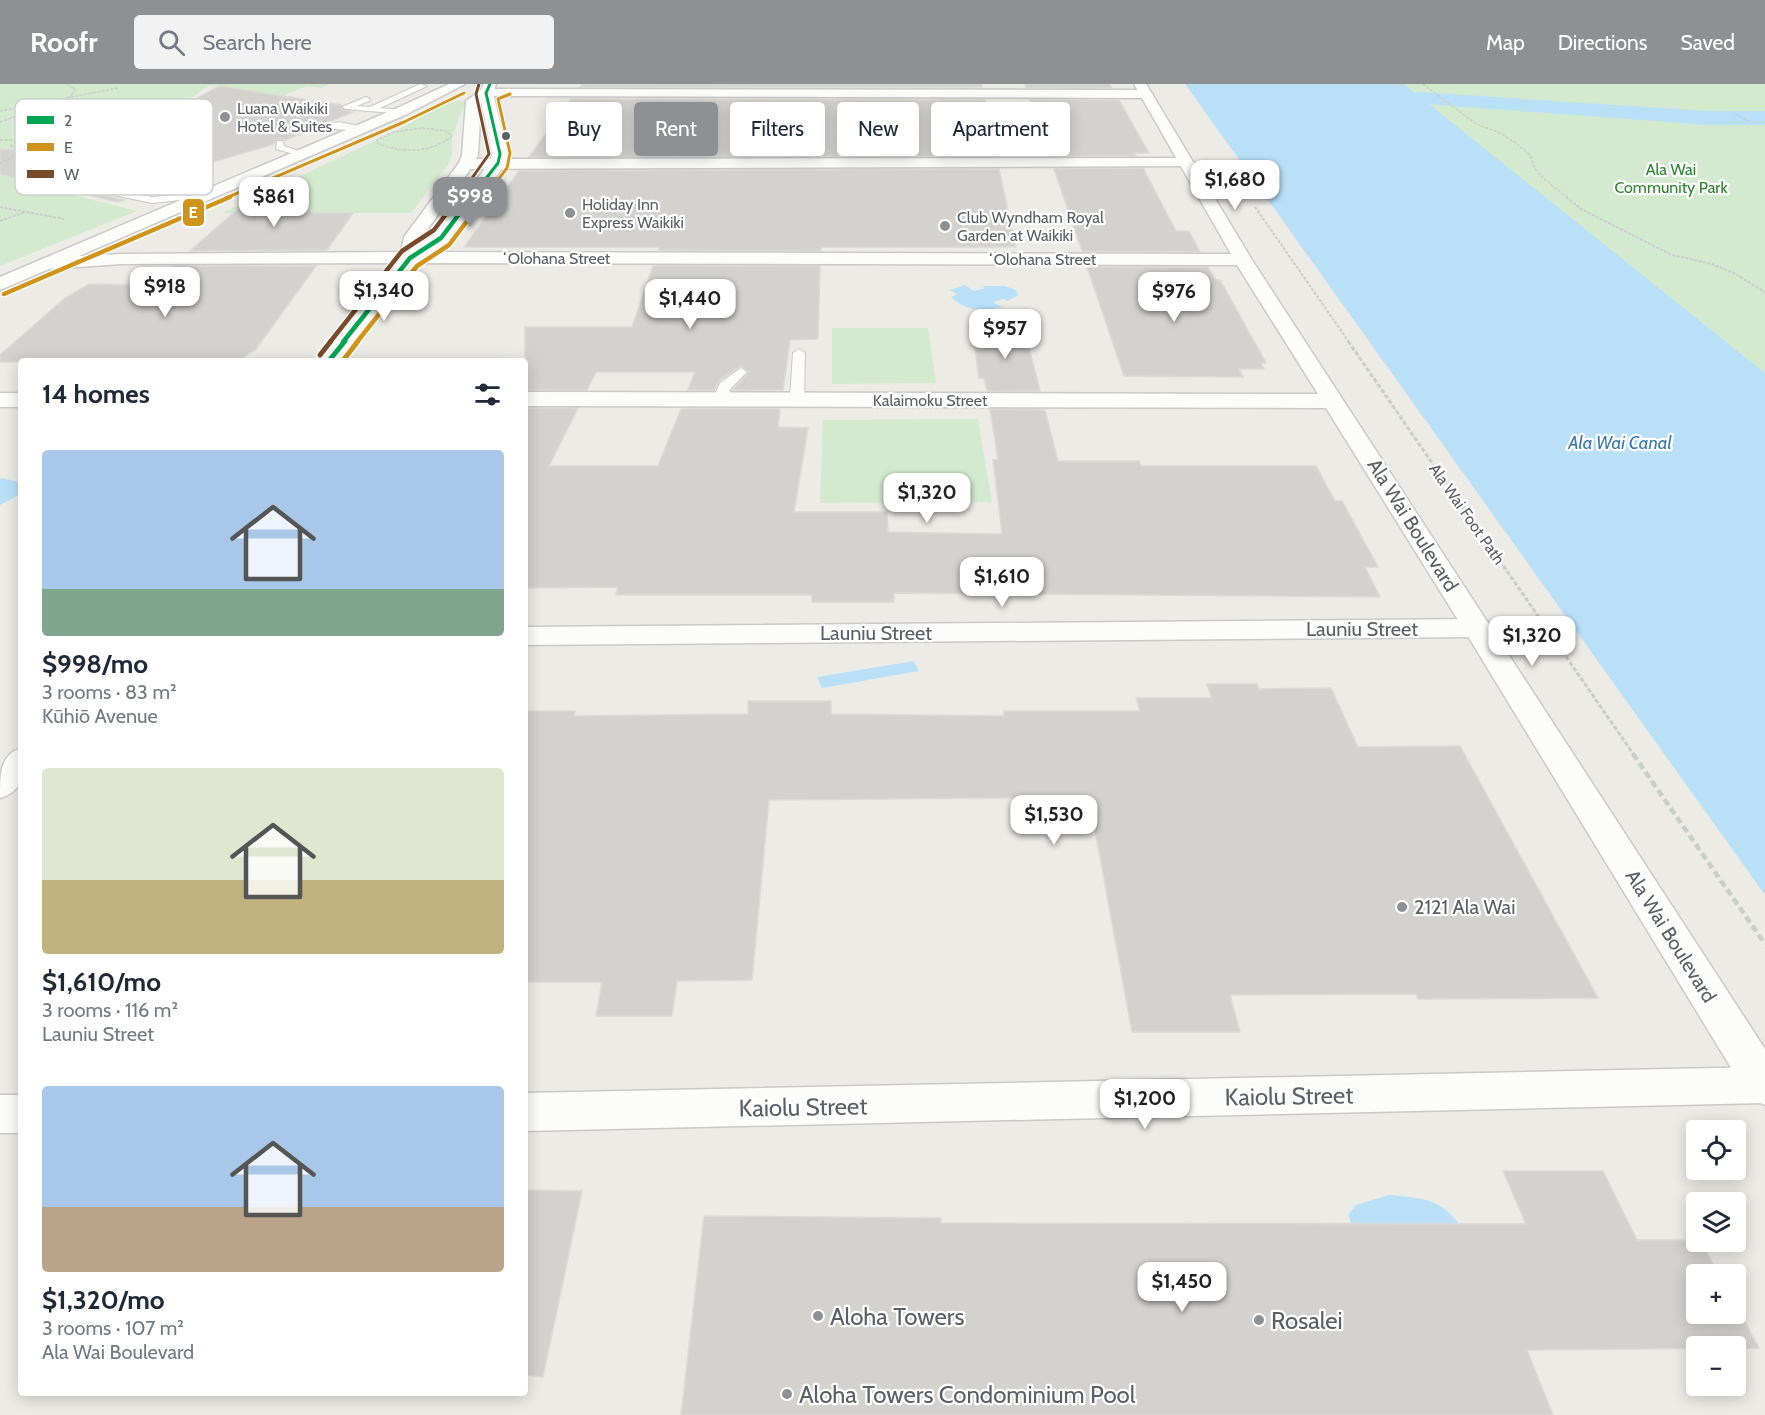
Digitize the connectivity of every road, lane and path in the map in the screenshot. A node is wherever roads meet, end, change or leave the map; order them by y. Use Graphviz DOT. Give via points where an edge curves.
graph roads {
  1 [pos="68,84"];
  2 [pos="402,84"];
  3 [pos="506,84"];
  4 [pos="1423,84"];
  5 [pos="423,86"];
  6 [pos="453,87"];
  7 [pos="118,88"];
  8 [pos="488,89"];
  9 [pos="1143,89"];
  10 [pos="72,95"];
  11 [pos="54,99"];
  12 [pos="64,99"];
  13 [pos="366,99"];
  14 [pos="15,108"];
  15 [pos="370,109"];
  16 [pos="0,111"];
  17 [pos="400,112"];
  18 [pos="1736,114"];
  19 [pos="15,117"];
  20 [pos="0,122"];
  21 [pos="1751,122"];
  22 [pos="315,128"];
  23 [pos="364,128"];
  24 [pos="280,142"];
  25 [pos="304,154"];
  26 [pos="15,156"];
  27 [pos="0,163"];
  28 [pos="498,163"];
  29 [pos="1187,163"];
  30 [pos="466,164"];
  31 [pos="213,193"];
  32 [pos="128,195"];
  33 [pos="176,195"];
  34 [pos="209,195"];
  35 [pos="180,197"];
  36 [pos="197,200"];
  37 [pos="1251,202"];
  38 [pos="0,207"];
  39 [pos="27,212"];
  40 [pos="72,220"];
  41 [pos="0,221"];
  42 [pos="410,258"];
  43 [pos="1244,260"];
  44 [pos="49,264"];
  45 [pos="0,284"];
  46 [pos="1765,292"];
  47 [pos="799,353"];
  48 [pos="331,358"];
  49 [pos="741,372"];
  50 [pos="528,399"];
  51 [pos="720,399"];
  52 [pos="797,399"];
  53 [pos="0,400"];
  54 [pos="18,400"];
  55 [pos="1334,401"];
  56 [pos="1478,628"];
  57 [pos="528,636"];
  58 [pos="18,763"];
  59 [pos="0,786"];
  60 [pos="1765,944"];
  61 [pos="1765,1086"];
  62 [pos="528,1112"];
  63 [pos="0,1114"];
  64 [pos="18,1114"];
  1 -- 10 [label="path" via="74,88"];
  2 -- 5 [label="lane"];
  3 -- 8 [label="street"];
  4 -- 46 [label="path" via="1476,124 1516,143 1530,155 1544,179 1581,209 1672,255 1734,273"];
  5 -- 6 [label="lane"];
  5 -- 15 [label="lane"];
  6 -- 17 [label="street"];
  7 -- 10 [label="path"];
  8 -- 9 [label="street"];
  8 -- 28 [label="street" via="500,154"];
  8 -- 30 [label="street" via="473,101"];
  9 -- 29 [label="street, Ala Wai Boulevard"];
  10 -- 11 [label="path"];
  10 -- 12 [label="path"];
  13 -- 15 [label="lane" via="346,107"];
  14 -- 16 [label="path"];
  15 -- 17 [label="lane"];
  17 -- 23 [label="street"];
  18 -- 21 [label="path"];
  19 -- 20 [label="path"];
  22 -- 23 [label="lane"];
  23 -- 25 [label="street"];
  24 -- 25 [label="lane" via="279,147"];
  25 -- 31 [label="street"];
  26 -- 27 [label="path"];
  28 -- 29 [label="street"];
  28 -- 30 [label="street"];
  28 -- 42 [label="street" via="441,238"];
  29 -- 43 [label="street, Ala Wai Boulevard"];
  30 -- 42 [label="street" via="413,237"];
  32 -- 35 [label="lane" via="152,200"];
  33 -- 35 [label="lane"];
  34 -- 36 [label="street"];
  35 -- 36 [label="lane"];
  36 -- 44 [label="street"];
  37 -- 60 [label="path, Ala Wai Foot Path"];
  38 -- 39 [label="path"];
  39 -- 40 [label="path"];
  39 -- 41 [label="path"];
  42 -- 43 [label="street, ʻOlohana Street"];
  42 -- 44 [label="street, ʻOlohana Street"];
  42 -- 48 [label="street"];
  43 -- 55 [label="street, Ala Wai Boulevard"];
  44 -- 45 [label="street"];
  47 -- 52 [label="lane"];
  49 -- 51 [label="lane" via="725,386"];
  50 -- 51 [label="street, Kalaimoku Street"];
  51 -- 52 [label="street, Kalaimoku Street"];
  52 -- 55 [label="street, Kalaimoku Street"];
  53 -- 54 [label="street"];
  55 -- 56 [label="street, Ala Wai Boulevard"];
  56 -- 57 [label="street, Launiu Street"];
  56 -- 61 [label="street, Ala Wai Boulevard"];
  58 -- 59 [label="street"];
  61 -- 62 [label="street, Kaiolu Street"];
  63 -- 64 [label="street"];
}
